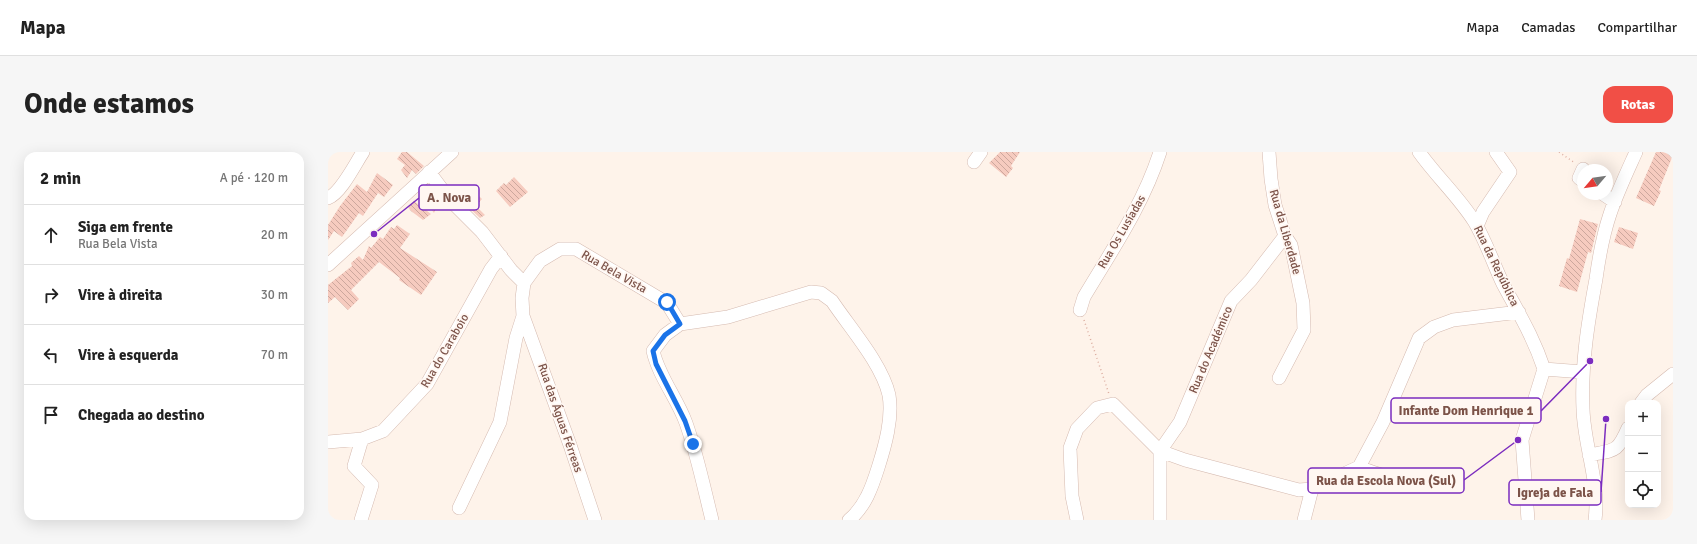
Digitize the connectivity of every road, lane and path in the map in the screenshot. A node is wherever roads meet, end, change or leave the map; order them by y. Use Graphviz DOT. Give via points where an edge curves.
graph roads {
  1 [pos="363,152"];
  2 [pos="452,152"];
  3 [pos="1160,152"];
  4 [pos="1269,152"];
  5 [pos="1419,152"];
  6 [pos="1496,152"];
  7 [pos="1559,152"];
  8 [pos="1636,152"];
  9 [pos="1577,169"];
  10 [pos="429,172"];
  11 [pos="328,198"];
  12 [pos="1612,200"];
  13 [pos="1615,202"];
  14 [pos="1476,226"];
  15 [pos="1285,236"];
  16 [pos="501,256"];
  17 [pos="328,265"];
  18 [pos="524,283"];
  19 [pos="1080,310"];
  20 [pos="1519,312"];
  21 [pos="523,316"];
  22 [pos="680,324"];
  23 [pos="1544,369"];
  24 [pos="1583,372"];
  25 [pos="1673,374"];
  26 [pos="1279,378"];
  27 [pos="1643,400"];
  28 [pos="1113,404"];
  29 [pos="1625,435"];
  30 [pos="362,439"];
  31 [pos="328,442"];
  32 [pos="1160,451"];
  33 [pos="1589,455"];
  34 [pos="1359,467"];
  35 [pos="1440,486"];
  36 [pos="1312,489"];
  37 [pos="459,508"];
  38 [pos="361,520"];
  39 [pos="595,520"];
  40 [pos="712,520"];
  41 [pos="848,520"];
  42 [pos="1077,520"];
  43 [pos="1160,520"];
  44 [pos="1304,520"];
  45 [pos="1528,520"];
  46 [pos="1595,520"];
  1 -- 11 [label="street" via="332,197"];
  2 -- 10 [label="street"];
  3 -- 19 [label="street, Rua Os Lusíadas" via="1153,175 1139,204 1084,297"];
  4 -- 15 [label="street, Rua da Liberdade" via="1275,206"];
  5 -- 14 [label="street, Rua da República" via="1459,200"];
  6 -- 14 [label="street" via="1510,172"];
  7 -- 9 [label="path"];
  8 -- 13 [label="street"];
  10 -- 16 [label="street" via="450,200 482,232"];
  10 -- 17 [label="street"];
  12 -- 13 [label="street"];
  13 -- 24 [label="street" via="1602,243 1587,327"];
  14 -- 20 [label="street, Rua da República"];
  15 -- 26 [label="street, Rua da Liberdade" via="1291,245 1303,303 1304,330"];
  15 -- 32 [label="street, Rua do Académico" via="1232,301 1180,422"];
  16 -- 18 [label="street"];
  16 -- 30 [label="street, Rua do Caraboio" via="491,269 427,384 383,430"];
  18 -- 21 [label="street"];
  18 -- 22 [label="street, Rua Bela Vista" via="540,261 560,249 576,249 667,302"];
  19 -- 28 [label="path"];
  20 -- 23 [label="street, Rua da República"];
  20 -- 34 [label="street" via="1453,320 1434,327 1419,338 1383,422"];
  21 -- 37 [label="street" via="516,338 500,422"];
  21 -- 39 [label="street, Rua das Águas Férreas"];
  22 -- 40 [label="street" via="665,335 653,351 656,364 685,421"];
  22 -- 41 [label="street" via="728,317 811,292 821,293 832,301 880,371 889,396 889,420 884,450 870,492"];
  23 -- 24 [label="street"];
  23 -- 45 [label="street" via="1522,440"];
  24 -- 33 [label="street" via="1583,410"];
  25 -- 27 [label="street"];
  28 -- 32 [label="street"];
  28 -- 42 [label="street" via="1097,408 1077,429 1070,448 1072,496"];
  29 -- 33 [label="street" via="1621,444 1614,450"];
  30 -- 31 [label="street, Rua do Caraboio"];
  30 -- 38 [label="street" via="354,466 372,485"];
  32 -- 36 [label="street" via="1299,490"];
  32 -- 43 [label="street"];
  33 -- 46 [label="street" via="1595,482"];
  34 -- 35 [label="street" via="1393,479"];
  34 -- 36 [label="street"];
  36 -- 44 [label="street"];
}
